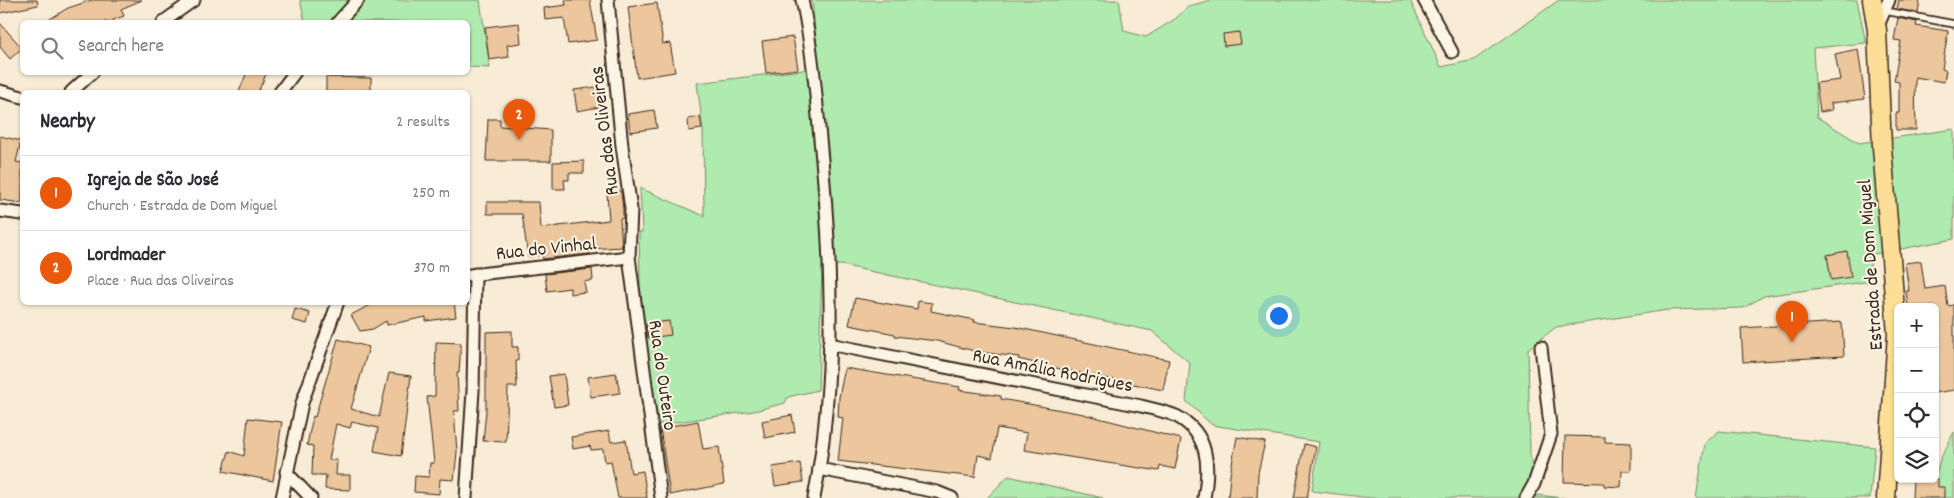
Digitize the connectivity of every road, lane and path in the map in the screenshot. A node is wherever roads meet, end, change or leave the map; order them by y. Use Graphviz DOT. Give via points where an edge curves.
graph roads {
  1 [pos="194,0"];
  2 [pos="358,0"];
  3 [pos="608,0"];
  4 [pos="802,0"];
  5 [pos="1424,0"];
  6 [pos="1882,4"];
  7 [pos="166,20"];
  8 [pos="340,20"];
  9 [pos="1954,24"];
  10 [pos="1452,52"];
  11 [pos="91,75"];
  12 [pos="293,75"];
  13 [pos="73,90"];
  14 [pos="282,90"];
  15 [pos="0,91"];
  16 [pos="20,96"];
  17 [pos="0,211"];
  18 [pos="20,214"];
  19 [pos="629,257"];
  20 [pos="471,275"];
  21 [pos="337,305"];
  22 [pos="829,344"];
  23 [pos="1541,347"];
  24 [pos="819,469"];
  25 [pos="286,472"];
  26 [pos="282,498"];
  27 [pos="311,498"];
  28 [pos="466,498"];
  29 [pos="661,498"];
  30 [pos="814,498"];
  31 [pos="952,498"];
  32 [pos="1204,498"];
  33 [pos="1526,498"];
  34 [pos="1886,498"];
  1 -- 7 [label="street"];
  2 -- 8 [label="street"];
  3 -- 19 [label="street, Rua das Oliveiras" via="631,209"];
  4 -- 22 [label="street" via="829,224"];
  5 -- 10 [label="street"];
  6 -- 9 [label="lane"];
  6 -- 34 [label="main road, Estrada de Dom Miguel" via="1877,30 1882,147 1897,334"];
  11 -- 13 [label="street"];
  12 -- 14 [label="street"];
  15 -- 16 [label="street"];
  17 -- 18 [label="street"];
  19 -- 20 [label="street, Rua do Vinhal"];
  19 -- 29 [label="street, Rua do Outeiro"];
  20 -- 28 [label="street" via="473,391"];
  21 -- 25 [label="street" via="302,403"];
  22 -- 24 [label="street"];
  22 -- 32 [label="street, Rua Amália Rodrigues" via="1141,406 1176,416 1195,430 1203,442 1208,462"];
  23 -- 33 [label="street" via="1551,434"];
  24 -- 30 [label="street"];
  24 -- 31 [label="street" via="937,492"];
  25 -- 26 [label="street"];
  25 -- 27 [label="street"];
}
